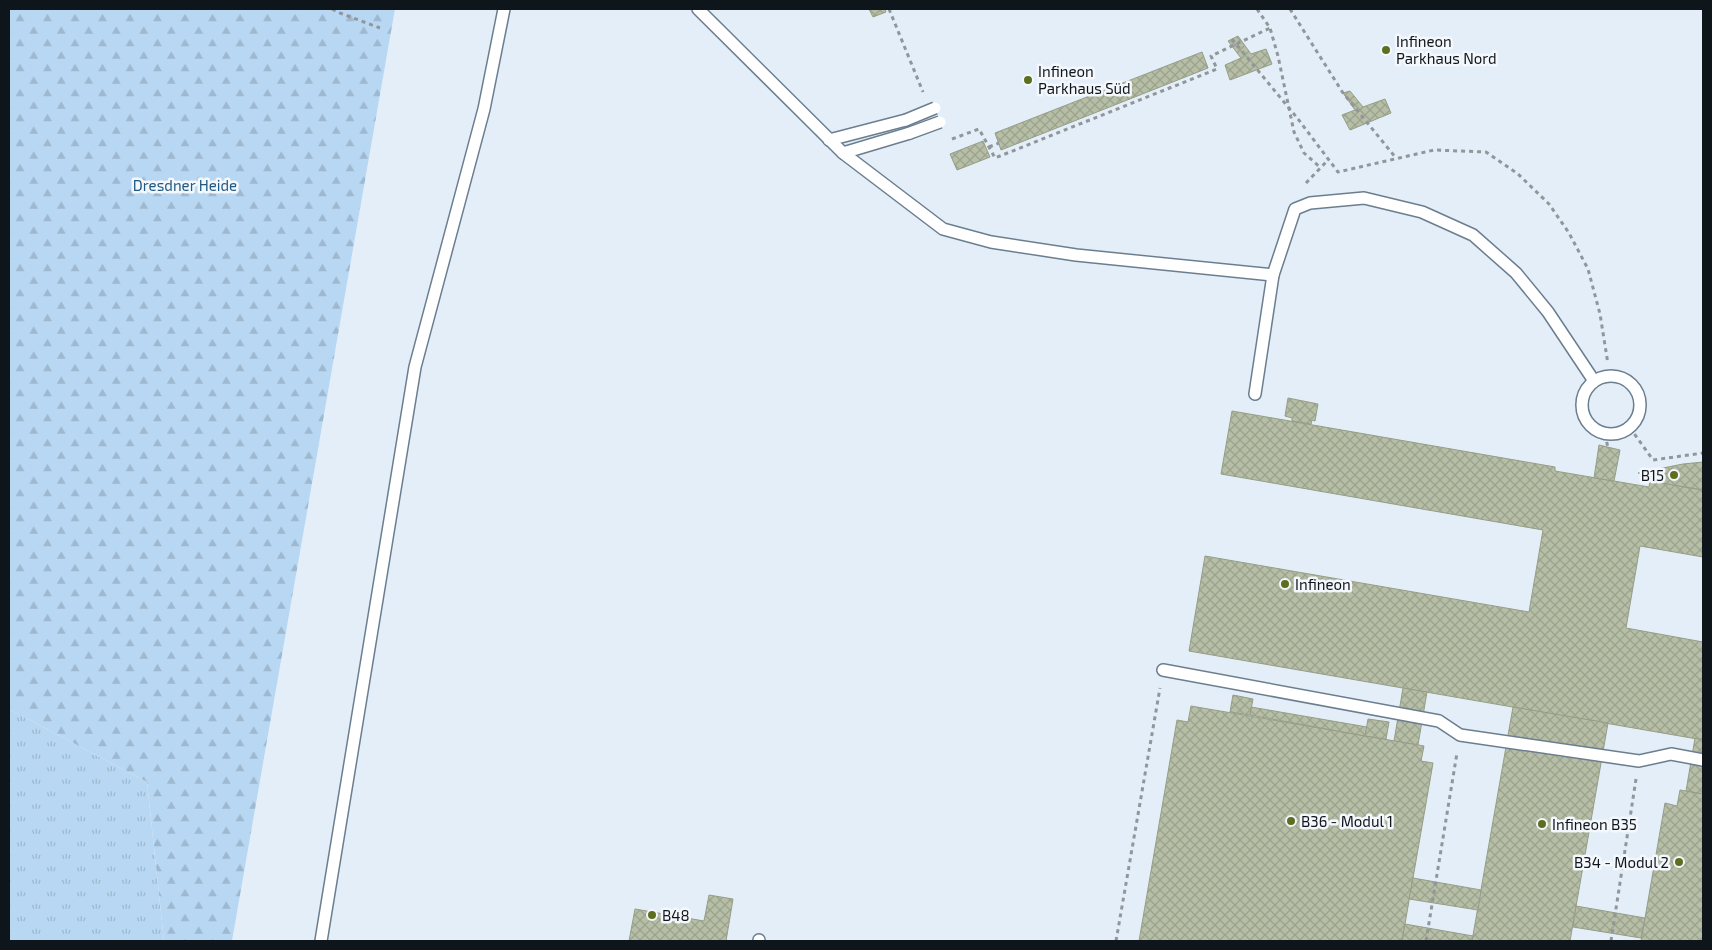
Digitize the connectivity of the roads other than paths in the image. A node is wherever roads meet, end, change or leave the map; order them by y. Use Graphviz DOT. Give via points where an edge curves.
graph roads {
  1 [pos="504,9"];
  2 [pos="698,9"];
  3 [pos="935,108"];
  4 [pos="940,122"];
  5 [pos="829,140"];
  6 [pos="843,153"];
  7 [pos="1273,276"];
  8 [pos="1594,381"];
  9 [pos="1256,394"];
  10 [pos="1163,670"];
  11 [pos="1703,760"];
  12 [pos="321,941"];
  1 -- 12 [label="lane" via="484,109 415,367"];
  2 -- 5 [label="lane"];
  3 -- 5 [label="lane, bridge" via="906,120"];
  4 -- 6 [label="lane, bridge"];
  5 -- 6 [label="lane"];
  6 -- 7 [label="lane" via="943,229 991,242 1076,256"];
  7 -- 8 [label="lane" via="1295,209 1310,203 1364,198 1422,212 1473,235 1516,273 1548,312"];
  7 -- 9 [label="lane"];
  8 -- 8 [label="lane" via="1585,391 1582,406 1586,421 1594,430 1605,434 1628,430 1641,410 1635,387 1625,379 1609,376"];
  10 -- 11 [label="lane" via="1439,721 1460,735 1639,761 1671,754"];
}
